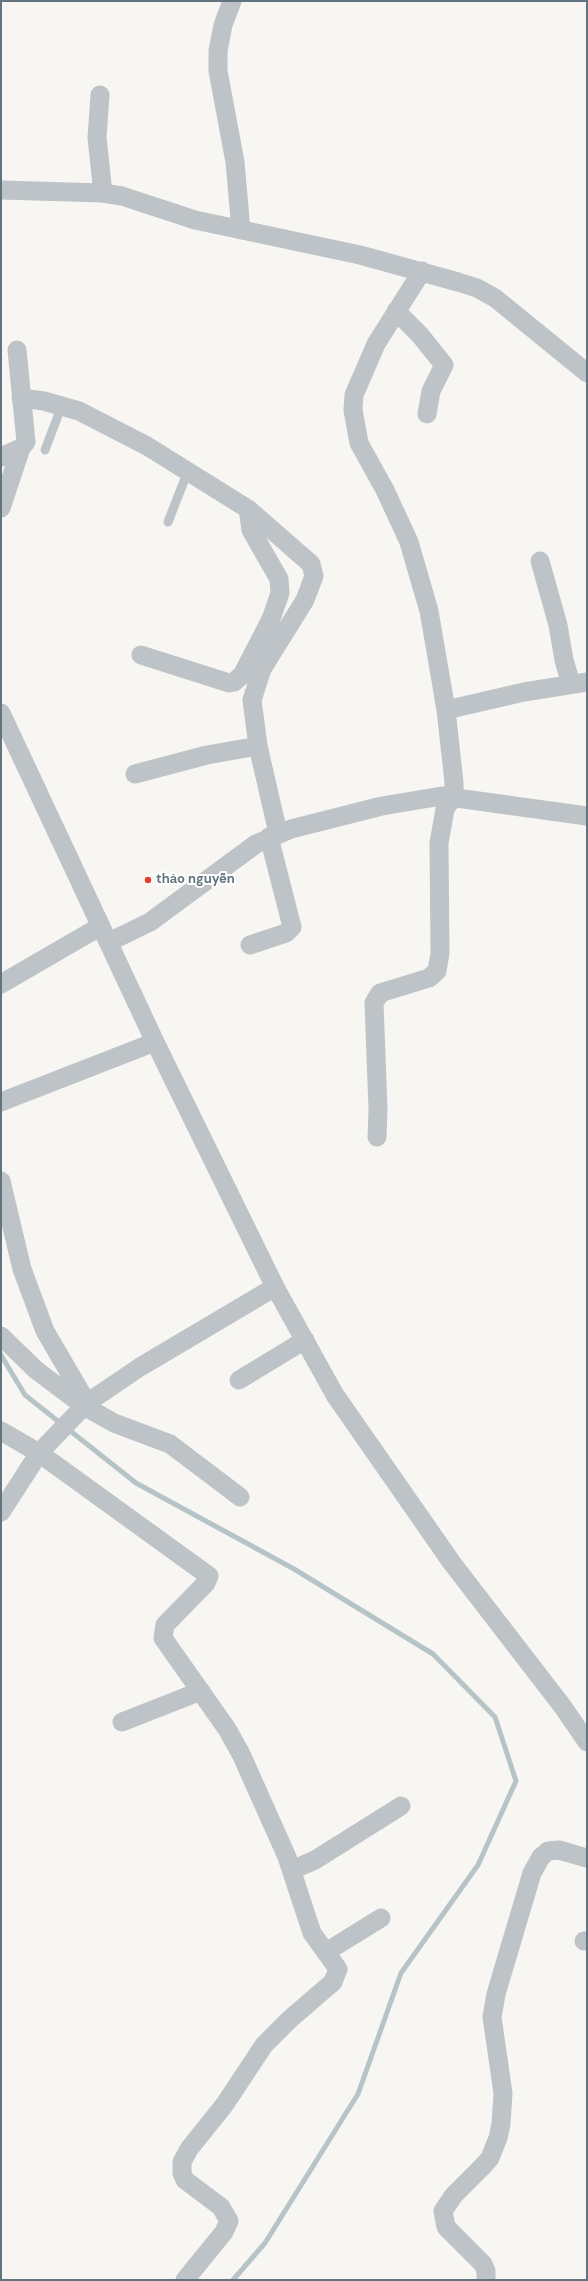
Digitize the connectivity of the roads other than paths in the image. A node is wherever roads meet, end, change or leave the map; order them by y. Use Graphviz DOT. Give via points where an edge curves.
graph roads {
  1 [pos="232,1"];
  2 [pos="100,95"];
  3 [pos="1,190"];
  4 [pos="102,193"];
  5 [pos="241,230"];
  6 [pos="422,271"];
  7 [pos="396,311"];
  8 [pos="17,350"];
  9 [pos="587,373"];
  10 [pos="21,398"];
  11 [pos="62,406"];
  12 [pos="427,414"];
  13 [pos="21,448"];
  14 [pos="45,450"];
  15 [pos="1,457"];
  16 [pos="188,470"];
  17 [pos="1,508"];
  18 [pos="248,509"];
  19 [pos="168,522"];
  20 [pos="540,561"];
  21 [pos="141,655"];
  22 [pos="579,683"];
  23 [pos="446,710"];
  24 [pos="1,713"];
  25 [pos="7,746"];
  26 [pos="258,746"];
  27 [pos="135,774"];
  28 [pos="454,796"];
  29 [pos="587,816"];
  30 [pos="273,835"];
  31 [pos="105,934"];
  32 [pos="250,945"];
  33 [pos="1,984"];
  34 [pos="155,1042"];
  35 [pos="1,1102"];
  36 [pos="377,1137"];
  37 [pos="1,1181"];
  38 [pos="275,1287"];
  39 [pos="1,1336"];
  40 [pos="305,1340"];
  41 [pos="238,1380"];
  42 [pos="82,1408"];
  43 [pos="1,1431"];
  44 [pos="44,1448"];
  45 [pos="240,1497"];
  46 [pos="1,1512"];
  47 [pos="201,1691"];
  48 [pos="122,1722"];
  49 [pos="587,1742"];
  50 [pos="401,1806"];
  51 [pos="587,1858"];
  52 [pos="292,1870"];
  53 [pos="381,1918"];
  54 [pos="326,1952"];
  55 [pos="185,2280"];
  56 [pos="486,2280"];
  1 -- 5 [label="street" via="223,25 218,52 218,71 235,162"];
  2 -- 4 [label="street" via="96,138"];
  3 -- 4 [label="street"];
  4 -- 5 [label="street" via="131,199 195,220"];
  5 -- 6 [label="street"];
  6 -- 7 [label="street"];
  6 -- 9 [label="street" via="477,288 494,298"];
  7 -- 12 [label="street" via="444,365 430,390"];
  7 -- 23 [label="street" via="362,373 354,395 353,410 359,443 385,490 409,542 429,611"];
  8 -- 10 [label="street"];
  10 -- 11 [label="street"];
  10 -- 13 [label="street" via="26,436 26,442"];
  11 -- 14 [label="lane"];
  11 -- 16 [label="street" via="121,431"];
  13 -- 15 [label="street"];
  13 -- 17 [label="street"];
  16 -- 18 [label="street"];
  16 -- 19 [label="lane"];
  18 -- 21 [label="street" via="251,530 279,579 280,593 271,619 242,675 229,683"];
  18 -- 26 [label="street" via="304,556 314,570 305,600 257,681 252,710"];
  20 -- 22 [label="street" via="558,625 564,660"];
  22 -- 23 [label="street"];
  23 -- 28 [label="street"];
  24 -- 25 [label="street"];
  25 -- 31 [label="street"];
  26 -- 27 [label="street" via="208,755"];
  26 -- 30 [label="street"];
  28 -- 29 [label="street"];
  28 -- 30 [label="street" via="431,797 382,806"];
  28 -- 36 [label="street" via="445,809 439,843 440,952 437,971 429,978 380,993 374,1002"];
  30 -- 31 [label="street" via="232,860 150,922"];
  30 -- 32 [label="street" via="292,927 286,933"];
  31 -- 33 [label="street"];
  31 -- 34 [label="street"];
  34 -- 35 [label="street"];
  34 -- 38 [label="street"];
  37 -- 42 [label="street" via="22,1269 42,1324"];
  38 -- 40 [label="street"];
  38 -- 42 [label="street" via="140,1367"];
  39 -- 42 [label="street" via="36,1370"];
  40 -- 41 [label="street"];
  40 -- 49 [label="street" via="335,1395 452,1563"];
  42 -- 44 [label="street"];
  42 -- 45 [label="street" via="170,1444"];
  43 -- 44 [label="street"];
  44 -- 46 [label="street"];
  44 -- 47 [label="street" via="208,1576 206,1583 162,1630 165,1642"];
  47 -- 48 [label="street"];
  47 -- 52 [label="street" via="241,1754"];
  50 -- 52 [label="street" via="315,1860"];
  51 -- 56 [label="street" via="559,1850 548,1851 541,1857 532,1873 496,1994 492,2017 503,2093 498,2138 478,2174 454,2195 443,2211 446,2227 483,2264"];
  52 -- 54 [label="street" via="312,1933"];
  53 -- 54 [label="street"];
  54 -- 55 [label="street" via="337,1965 338,1973 333,1982 264,2045 182,2162 185,2180 221,2207 229,2221 224,2232"];
}
